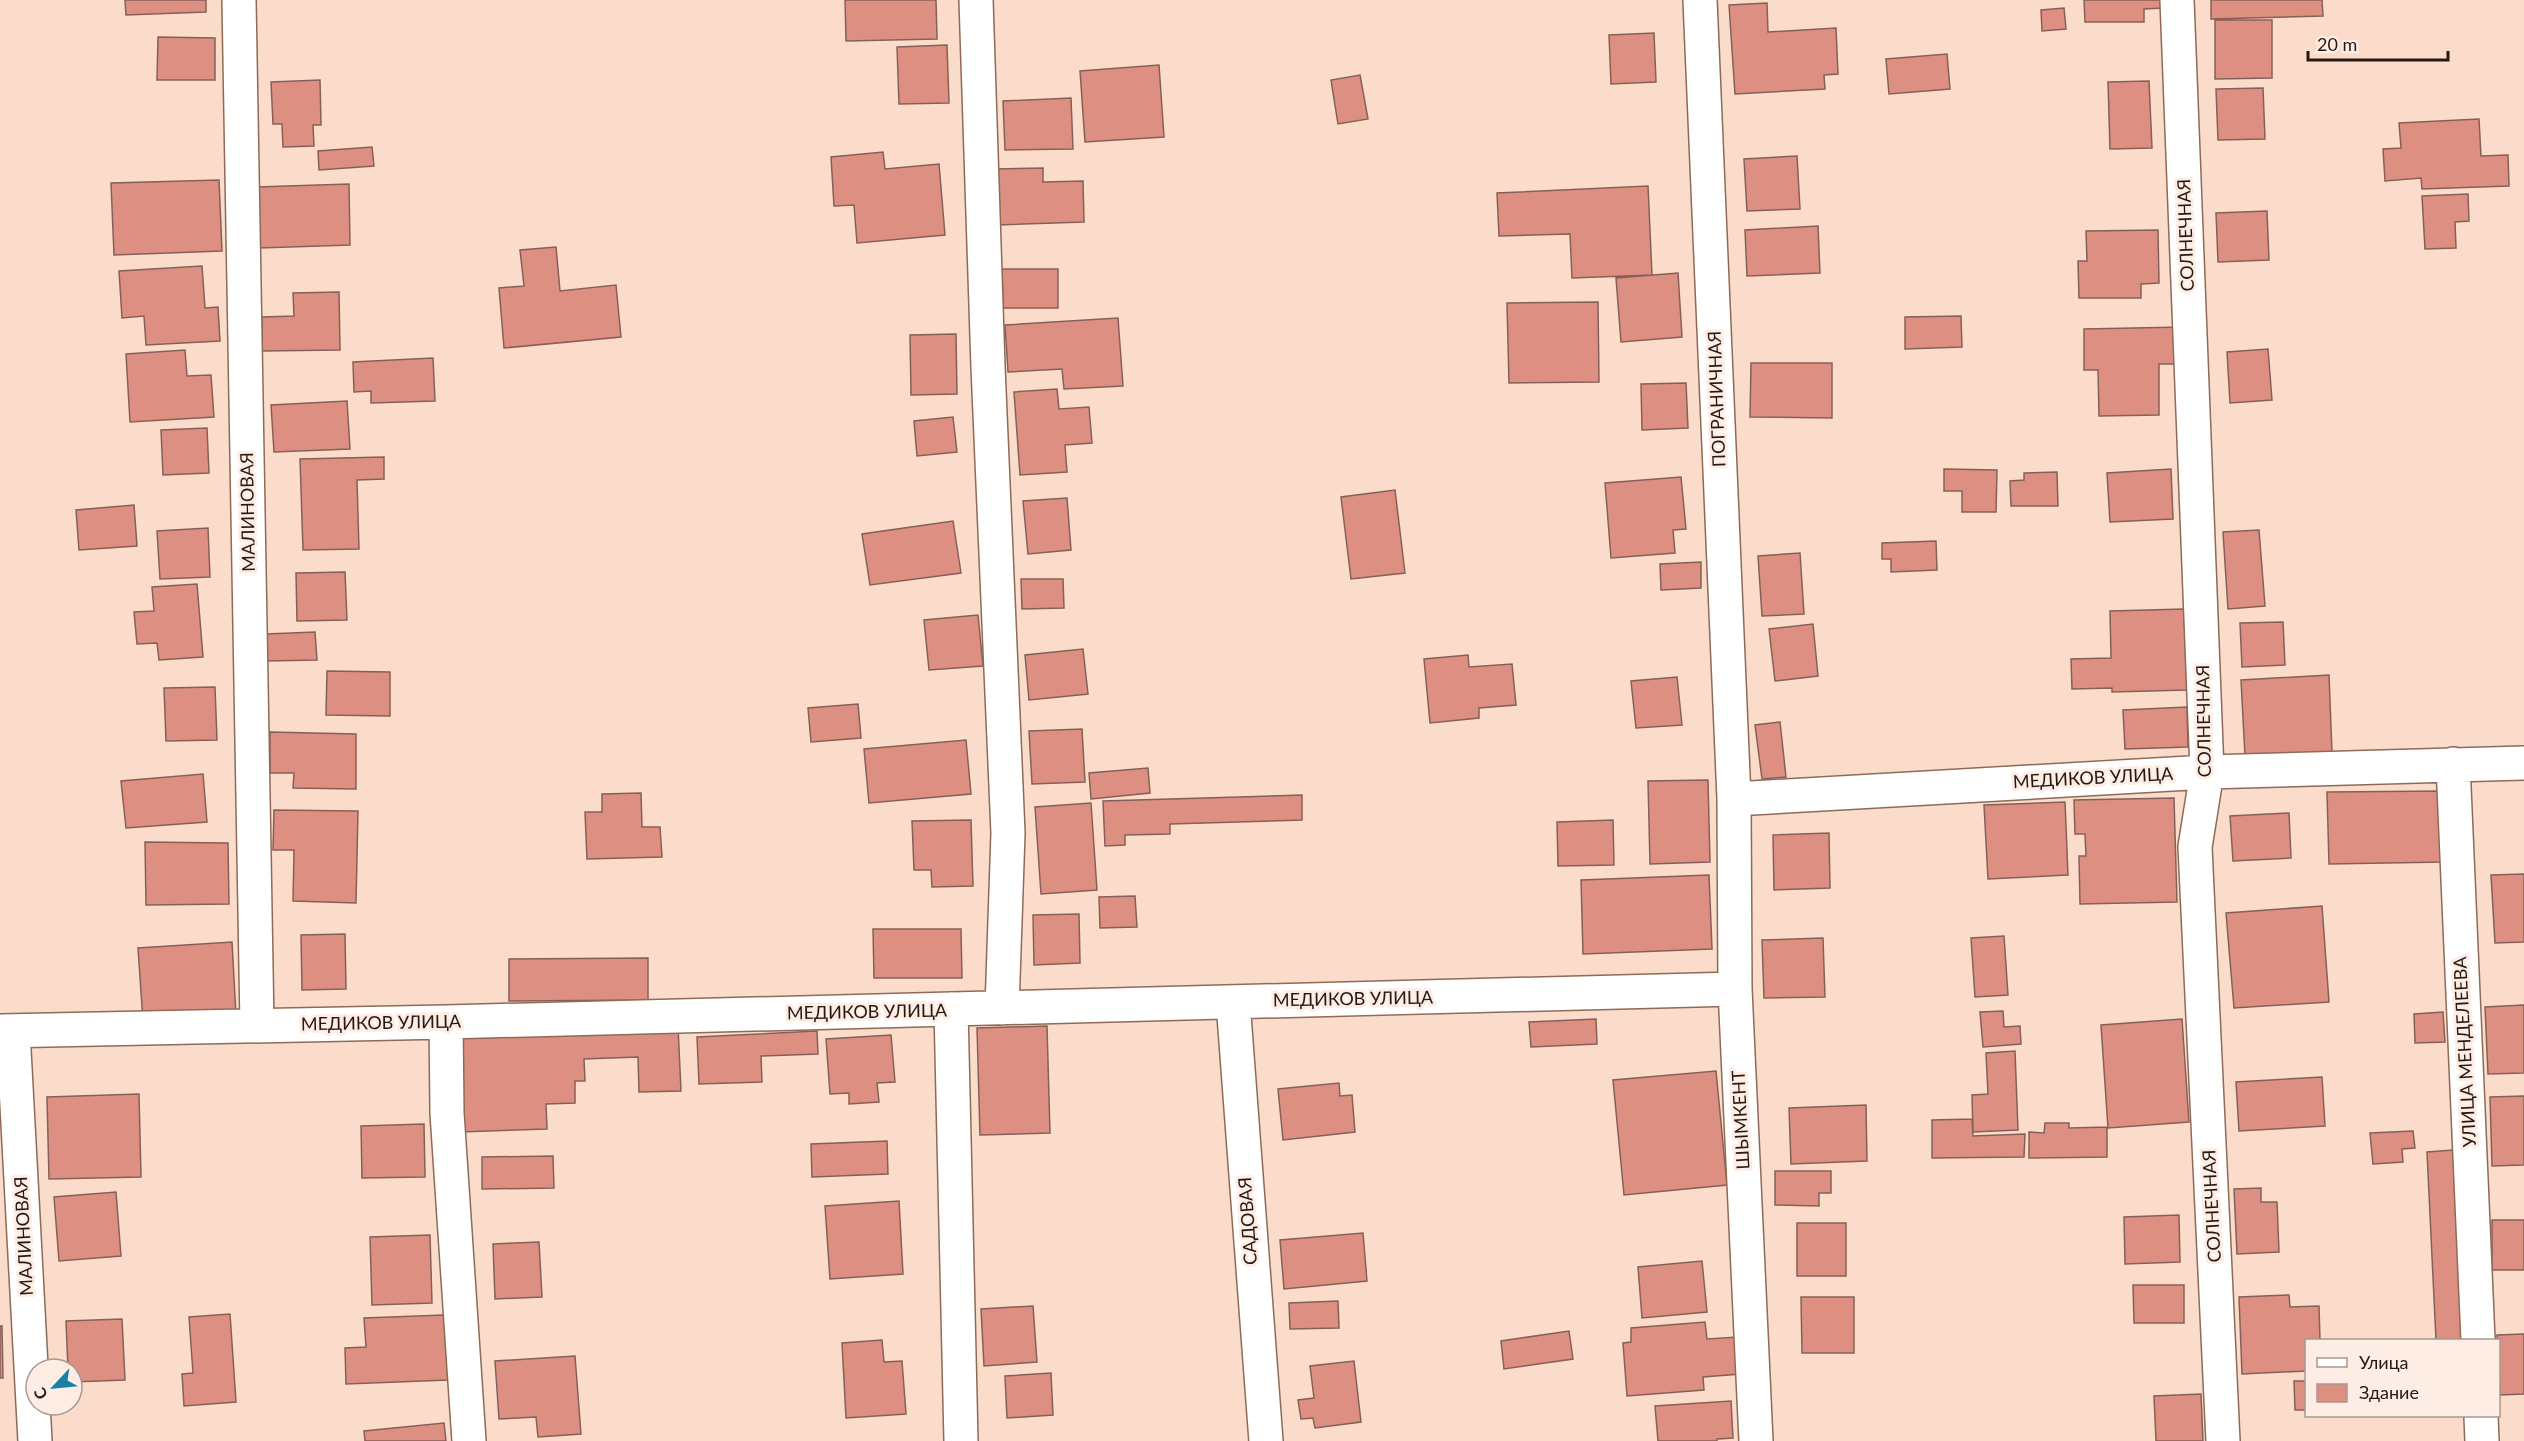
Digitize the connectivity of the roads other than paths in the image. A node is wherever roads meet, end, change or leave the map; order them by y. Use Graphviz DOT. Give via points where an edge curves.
graph roads {
  1 [pos="239,0"];
  2 [pos="976,0"];
  3 [pos="1700,0"];
  4 [pos="2177,0"];
  5 [pos="2524,763"];
  6 [pos="2453,765"];
  7 [pos="2207,772"];
  8 [pos="1734,799"];
  9 [pos="1735,989"];
  10 [pos="1233,1002"];
  11 [pos="1002,1008"];
  12 [pos="951,1009"];
  13 [pos="446,1022"];
  14 [pos="257,1025"];
  15 [pos="6,1031"];
  16 [pos="2478,1339"];
  17 [pos="2481,1417"];
  18 [pos="35,1441"];
  19 [pos="469,1441"];
  20 [pos="961,1441"];
  21 [pos="1266,1441"];
  22 [pos="1756,1441"];
  23 [pos="2223,1441"];
  24 [pos="2482,1441"];
  1 -- 14 [label="street, МАЛИНОВАЯ"];
  2 -- 11 [label="street" via="1008,833"];
  3 -- 8 [label="street, ПОГРАНИЧНАЯ"];
  4 -- 7 [label="street, СОЛНЕЧНАЯ"];
  5 -- 6 [label="street, МЕДИКОВ УЛИЦА"];
  6 -- 7 [label="street, МЕДИКОВ УЛИЦА"];
  6 -- 16 [label="street, УЛИЦА МЕНДЕЛЕЕВА"];
  7 -- 8 [label="street, МЕДИКОВ УЛИЦА"];
  7 -- 23 [label="street, СОЛНЕЧНАЯ" via="2195,847"];
  8 -- 9 [label="street, ШЫМКЕНТ"];
  9 -- 10 [label="street, МЕДИКОВ УЛИЦА"];
  9 -- 22 [label="street, ШЫМКЕНТ"];
  10 -- 11 [label="street, МЕДИКОВ УЛИЦА"];
  10 -- 21 [label="street, САДОВАЯ"];
  11 -- 12 [label="street, МЕДИКОВ УЛИЦА"];
  12 -- 13 [label="street, МЕДИКОВ УЛИЦА"];
  12 -- 20 [label="street"];
  13 -- 14 [label="street, МЕДИКОВ УЛИЦА"];
  13 -- 19 [label="street" via="447,1113"];
  14 -- 15 [label="street, МЕДИКОВ УЛИЦА"];
  15 -- 18 [label="street, МАЛИНОВАЯ"];
  17 -- 24 [label="street"];
}
